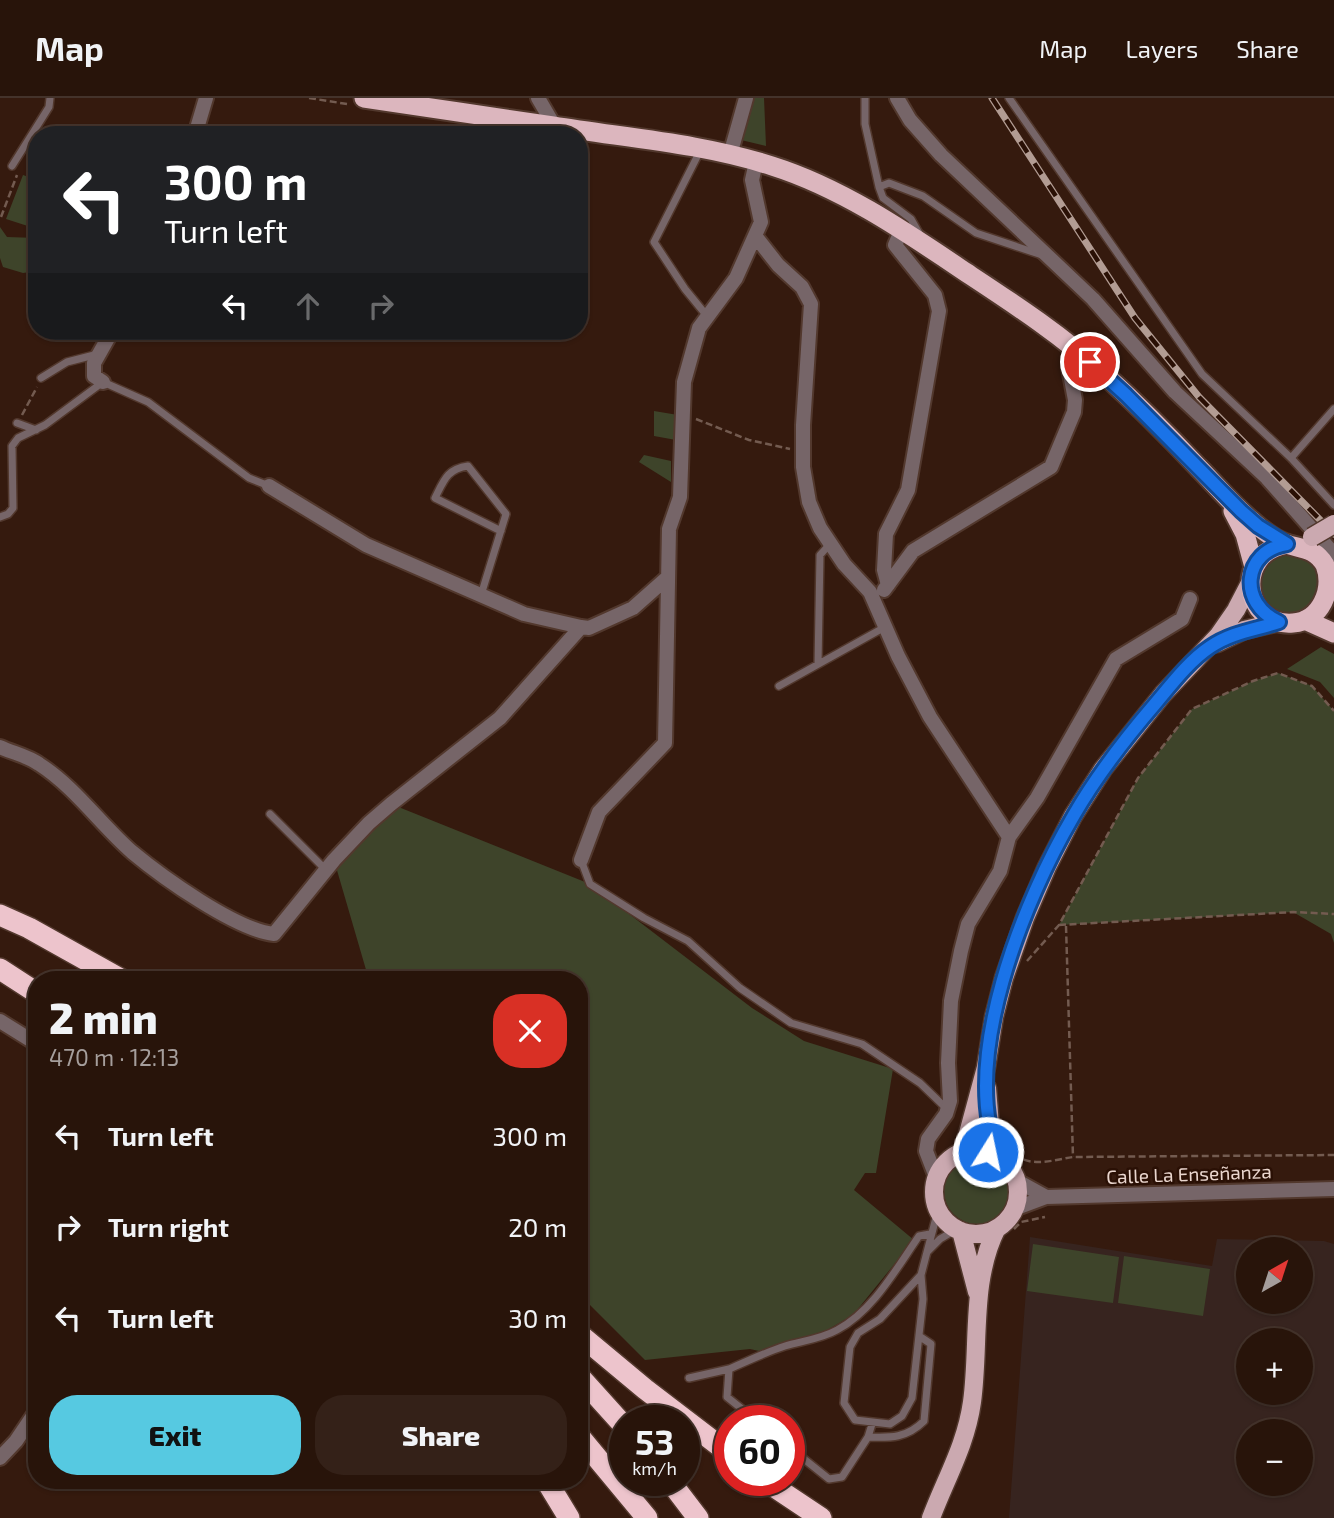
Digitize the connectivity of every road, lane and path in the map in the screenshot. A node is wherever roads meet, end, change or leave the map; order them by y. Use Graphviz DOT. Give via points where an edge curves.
graph roads {
  1 [pos="50,98"];
  2 [pos="206,98"];
  3 [pos="364,98"];
  4 [pos="538,98"];
  5 [pos="746,98"];
  6 [pos="866,98"];
  7 [pos="897,98"];
  8 [pos="1009,98"];
  9 [pos="37,126"];
  10 [pos="198,126"];
  11 [pos="541,126"];
  12 [pos="562,126"];
  13 [pos="588,133"];
  14 [pos="28,140"];
  15 [pos="702,148"];
  16 [pos="730,155"];
  17 [pos="756,162"];
  18 [pos="12,166"];
  19 [pos="879,187"];
  20 [pos="1,217"];
  21 [pos="901,231"];
  22 [pos="756,237"];
  23 [pos="925,245"];
  24 [pos="1051,258"];
  25 [pos="707,316"];
  26 [pos="107,340"];
  27 [pos="1078,352"];
  28 [pos="99,354"];
  29 [pos="41,378"];
  30 [pos="103,382"];
  31 [pos="1334,409"];
  32 [pos="684,414"];
  33 [pos="17,423"];
  34 [pos="36,430"];
  35 [pos="803,452"];
  36 [pos="1291,458"];
  37 [pos="269,486"];
  38 [pos="1221,492"];
  39 [pos="1334,505"];
  40 [pos="0,517"];
  41 [pos="1334,524"];
  42 [pos="501,531"];
  43 [pos="1300,542"];
  44 [pos="830,543"];
  45 [pos="1334,554"];
  46 [pos="1252,575"];
  47 [pos="668,577"];
  48 [pos="1332,582"];
  49 [pos="888,585"];
  50 [pos="481,595"];
  51 [pos="1190,599"];
  52 [pos="875,602"];
  53 [pos="1305,620"];
  54 [pos="1279,622"];
  55 [pos="581,627"];
  56 [pos="886,627"];
  57 [pos="1334,633"];
  58 [pos="1208,648"];
  59 [pos="818,664"];
  60 [pos="779,685"];
  61 [pos="1334,711"];
  62 [pos="0,747"];
  63 [pos="270,814"];
  64 [pos="1009,837"];
  65 [pos="581,860"];
  66 [pos="326,870"];
  67 [pos="1334,914"];
  68 [pos="0,917"];
  69 [pos="1059,925"];
  70 [pos="1066,925"];
  71 [pos="1028,953"];
  72 [pos="0,967"];
  73 [pos="88,971"];
  74 [pos="106,971"];
  75 [pos="28,982"];
  76 [pos="28,987"];
  77 [pos="0,1021"];
  78 [pos="28,1038"];
  79 [pos="986,1068"];
  80 [pos="947,1109"];
  81 [pos="963,1152"];
  82 [pos="1007,1155"];
  83 [pos="1334,1155"];
  84 [pos="1073,1157"];
  85 [pos="936,1177"];
  86 [pos="1017,1181"];
  87 [pos="1334,1189"];
  88 [pos="1046,1197"];
  89 [pos="1014,1209"];
  90 [pos="938,1210"];
  91 [pos="997,1228"];
  92 [pos="959,1230"];
  93 [pos="930,1234"];
  94 [pos="928,1252"];
  95 [pos="921,1275"];
  96 [pos="978,1295"];
  97 [pos="919,1336"];
  98 [pos="588,1342"];
  99 [pos="729,1369"];
  100 [pos="689,1378"];
  101 [pos="588,1386"];
  102 [pos="737,1405"];
  103 [pos="609,1409"];
  104 [pos="894,1422"];
  105 [pos="28,1423"];
  106 [pos="872,1424"];
  107 [pos="868,1437"];
  108 [pos="898,1438"];
  109 [pos="714,1442"];
  110 [pos="588,1447"];
  111 [pos="0,1458"];
  112 [pos="805,1460"];
  113 [pos="551,1489"];
  114 [pos="940,1495"];
  115 [pos="681,1496"];
  116 [pos="788,1496"];
  117 [pos="569,1518"];
  118 [pos="647,1518"];
  119 [pos="698,1518"];
  120 [pos="821,1518"];
  121 [pos="916,1518"];
  122 [pos="931,1518"];
  1 -- 9 [label="lane"];
  2 -- 10 [label="street"];
  3 -- 11 [label="highway"];
  4 -- 12 [label="street"];
  5 -- 16 [label="street"];
  6 -- 19 [label="lane" via="865,124"];
  7 -- 24 [label="street" via="941,155"];
  8 -- 36 [label="lane" via="1202,374"];
  13 -- 15 [label="highway"];
  14 -- 18 [label="lane"];
  15 -- 16 [label="highway"];
  15 -- 25 [label="lane" via="654,242"];
  16 -- 17 [label="highway"];
  17 -- 21 [label="highway" via="796,174"];
  17 -- 22 [label="street" via="752,180 761,222"];
  18 -- 20 [label="path" via="20,169"];
  19 -- 23 [label="lane" via="883,198 911,219"];
  19 -- 24 [label="lane" via="889,183 923,196 976,233"];
  21 -- 23 [label="highway"];
  21 -- 49 [label="street" via="895,245 935,295 939,311 908,490 886,534"];
  22 -- 25 [label="street" via="736,278"];
  22 -- 35 [label="street" via="802,287 811,304"];
  23 -- 27 [label="highway"];
  24 -- 45 [label="street" via="1175,392 1267,478"];
  25 -- 32 [label="street" via="699,328 684,382"];
  26 -- 28 [label="street"];
  27 -- 38 [label="highway"];
  27 -- 49 [label="street" via="1069,368 1074,412 1051,467 913,551"];
  28 -- 29 [label="lane" via="67,362"];
  28 -- 30 [label="street" via="94,376"];
  29 -- 33 [label="path"];
  30 -- 34 [label="lane"];
  30 -- 37 [label="lane" via="148,402 249,478"];
  31 -- 36 [label="lane"];
  32 -- 35 [label="path" via="749,440"];
  32 -- 47 [label="street" via="680,497 669,529"];
  33 -- 34 [label="lane"];
  34 -- 40 [label="lane" via="12,446 13,508"];
  35 -- 44 [label="street" via="809,502"];
  36 -- 39 [label="lane"];
  37 -- 50 [label="street" via="366,545"];
  38 -- 43 [label="highway" via="1252,521"];
  38 -- 46 [label="highway" via="1245,534"];
  41 -- 43 [label="main road, bridge"];
  42 -- 42 [label="lane" via="506,514 468,466 456,467 435,498"];
  42 -- 50 [label="lane"];
  43 -- 46 [label="highway" via="1267,551"];
  43 -- 48 [label="highway" via="1318,556"];
  44 -- 52 [label="street"];
  44 -- 59 [label="lane" via="820,555"];
  46 -- 54 [label="highway" via="1258,607"];
  46 -- 58 [label="main road" via="1227,624"];
  47 -- 55 [label="street" via="633,608 589,628"];
  47 -- 65 [label="street" via="665,743 599,812"];
  48 -- 53 [label="highway" via="1321,608"];
  49 -- 52 [label="street"];
  50 -- 55 [label="street" via="524,614"];
  51 -- 64 [label="street" via="1182,620 1115,659 1037,798"];
  52 -- 56 [label="street"];
  53 -- 54 [label="highway"];
  53 -- 57 [label="highway"];
  54 -- 58 [label="main road" via="1244,630"];
  55 -- 66 [label="street" via="500,718 391,804"];
  56 -- 59 [label="lane"];
  56 -- 64 [label="street" via="930,717"];
  58 -- 79 [label="main road" via="1121,745 1061,839 1013,953 994,1017"];
  59 -- 60 [label="lane"];
  61 -- 69 [label="path" via="1312,686 1278,673 1192,709 1138,778"];
  62 -- 66 [label="street" via="38,763 75,792 132,851 214,910 262,933 274,934"];
  63 -- 66 [label="lane"];
  64 -- 80 [label="street" via="1000,871 968,924 961,951 951,1001"];
  65 -- 80 [label="lane" via="590,884 643,919 688,941 740,988 791,1023 862,1044 920,1083"];
  67 -- 70 [label="path" via="1293,912"];
  68 -- 73 [label="highway"];
  68 -- 74 [label="highway"];
  69 -- 70 [label="path"];
  69 -- 71 [label="path" via="1023,966"];
  70 -- 84 [label="path"];
  72 -- 75 [label="highway"];
  72 -- 76 [label="highway"];
  77 -- 78 [label="street"];
  79 -- 81 [label="main road"];
  79 -- 82 [label="main road" via="990,1137"];
  80 -- 85 [label="street" via="928,1139 926,1151"];
  81 -- 82 [label="main road"];
  81 -- 85 [label="main road" via="947,1161"];
  82 -- 84 [label="path" via="1042,1163"];
  82 -- 86 [label="main road"];
  83 -- 84 [label="path"];
  85 -- 90 [label="main road"];
  86 -- 88 [label="street"];
  86 -- 89 [label="main road"];
  87 -- 88 [label="street, Calle La Enseñanza"];
  88 -- 89 [label="street, Calle La Enseñanza"];
  89 -- 91 [label="main road"];
  90 -- 92 [label="main road"];
  90 -- 93 [label="lane"];
  91 -- 92 [label="main road" via="980,1233"];
  91 -- 96 [label="main road" via="988,1245"];
  92 -- 94 [label="lane" via="940,1239"];
  92 -- 96 [label="main road"];
  93 -- 94 [label="lane"];
  93 -- 99 [label="lane" via="919,1236 883,1287 840,1329"];
  94 -- 95 [label="lane"];
  95 -- 97 [label="lane"];
  95 -- 106 [label="lane" via="880,1319 858,1333 850,1347 844,1403 855,1420"];
  96 -- 114 [label="main road" via="972,1403 957,1459"];
  97 -- 104 [label="lane" via="912,1398"];
  97 -- 108 [label="lane" via="931,1344 924,1421"];
  98 -- 109 [label="highway"];
  99 -- 100 [label="lane"];
  99 -- 102 [label="lane" via="727,1397"];
  101 -- 103 [label="highway"];
  104 -- 106 [label="lane"];
  104 -- 108 [label="lane"];
  105 -- 111 [label="street"];
  106 -- 107 [label="lane"];
  107 -- 108 [label="lane"];
  107 -- 112 [label="lane" via="842,1477 829,1479"];
  110 -- 118 [label="highway"];
  113 -- 117 [label="highway"];
  114 -- 121 [label="main road"];
  114 -- 122 [label="main road"];
  115 -- 119 [label="highway"];
  116 -- 120 [label="highway"];
}
